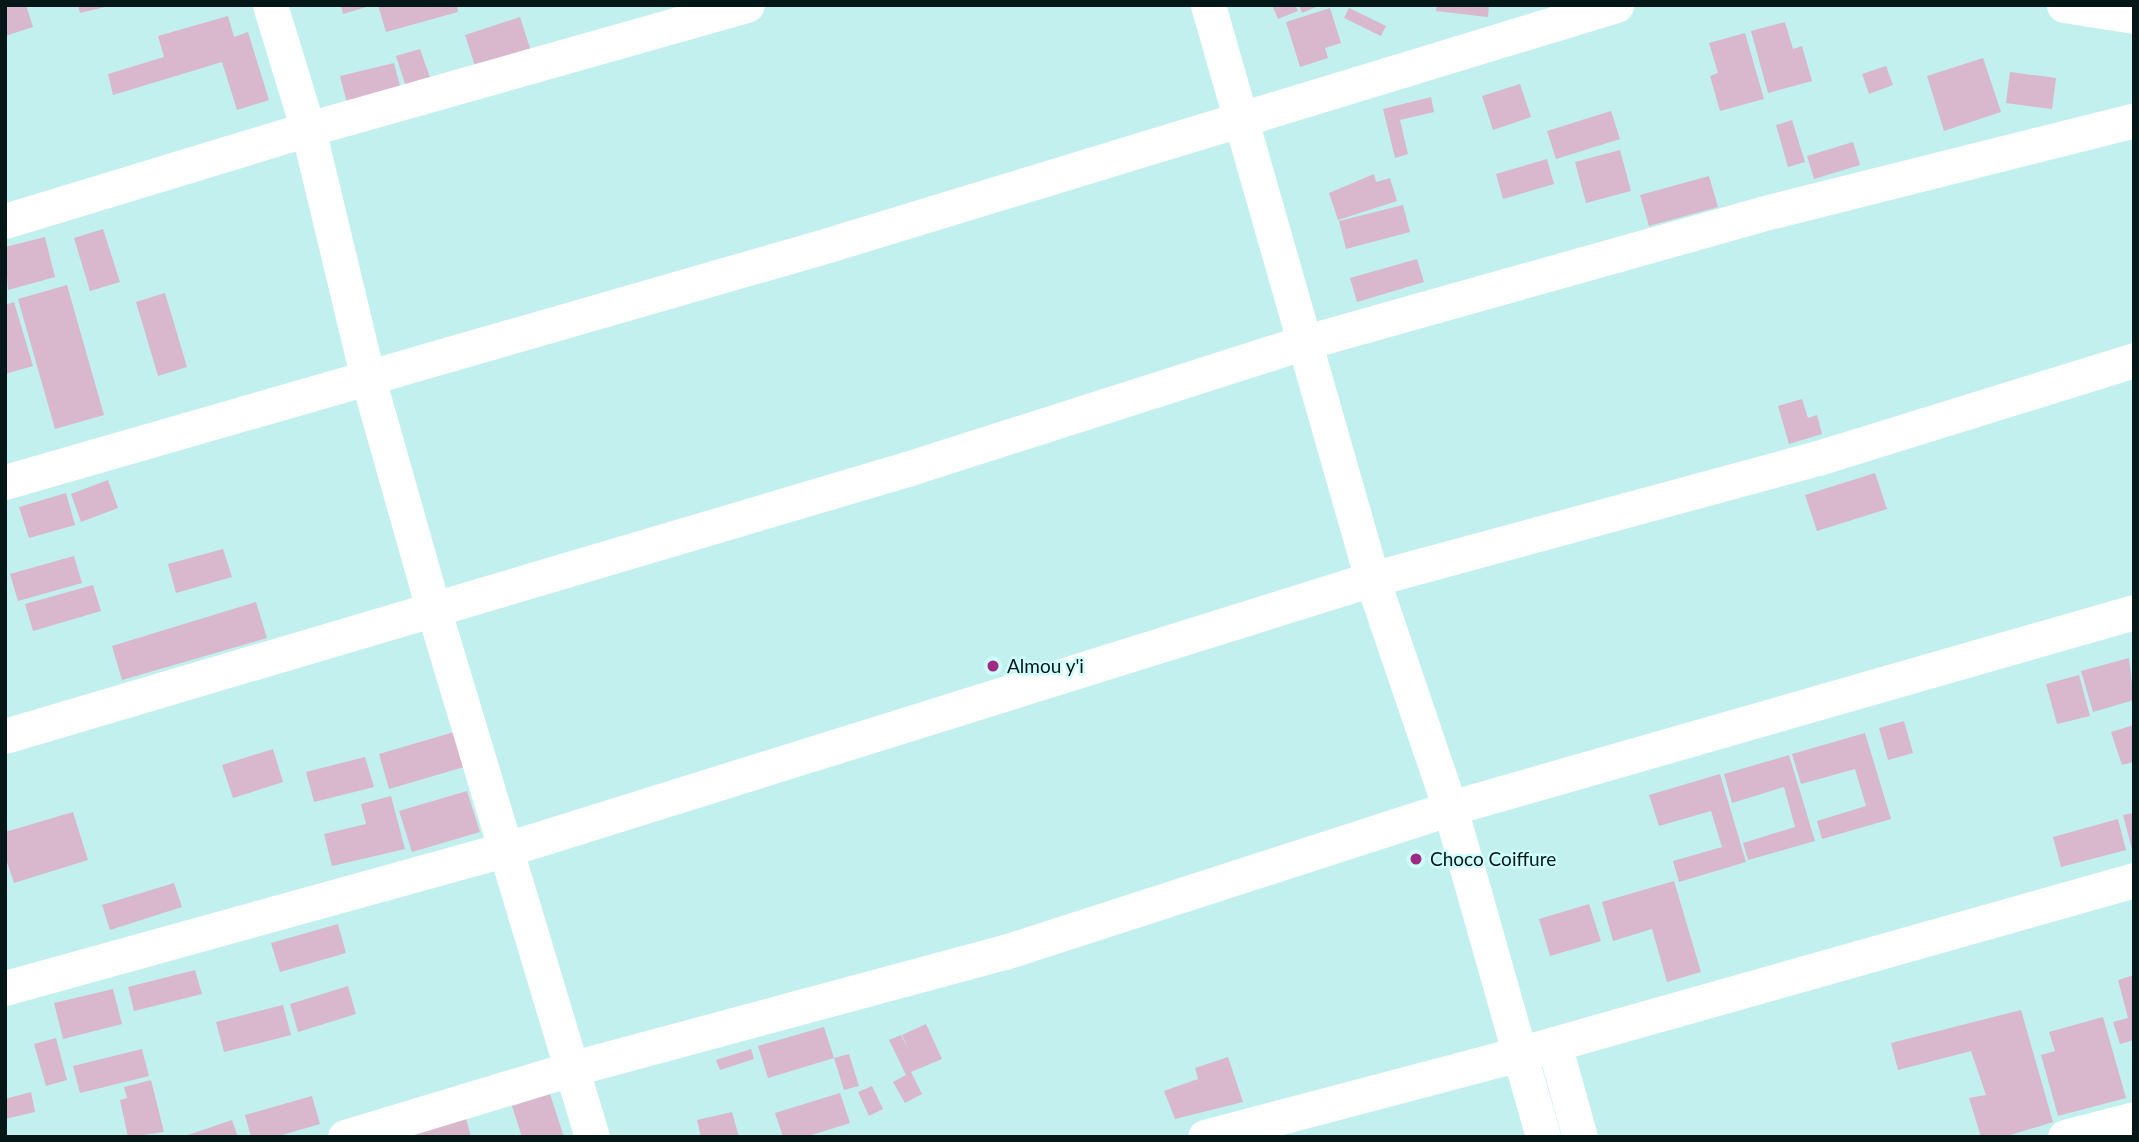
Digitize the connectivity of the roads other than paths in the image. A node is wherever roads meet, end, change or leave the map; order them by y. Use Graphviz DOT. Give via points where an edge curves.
graph roads {
  1 [pos="270,5"];
  2 [pos="747,5"];
  3 [pos="1208,5"];
  4 [pos="1616,5"];
  5 [pos="2064,5"];
  6 [pos="2134,16"];
  7 [pos="1240,120"];
  8 [pos="2134,120"];
  9 [pos="308,129"];
  10 [pos="5,221"];
  11 [pos="1306,342"];
  12 [pos="2134,360"];
  13 [pos="368,375"];
  14 [pos="5,482"];
  15 [pos="1372,579"];
  16 [pos="433,608"];
  17 [pos="2134,612"];
  18 [pos="5,736"];
  19 [pos="1450,808"];
  20 [pos="507,849"];
  21 [pos="2134,880"];
  22 [pos="5,988"];
  23 [pos="1538,1049"];
  24 [pos="574,1068"];
  25 [pos="2134,1119"];
  26 [pos="345,1137"];
  27 [pos="592,1137"];
  28 [pos="1205,1137"];
  29 [pos="1543,1137"];
  30 [pos="1580,1137"];
  31 [pos="2065,1137"];
  1 -- 9 [label="street"];
  2 -- 9 [label="street"];
  3 -- 7 [label="street"];
  4 -- 7 [label="street"];
  5 -- 6 [label="street"];
  7 -- 11 [label="street"];
  7 -- 13 [label="street" via="815,249"];
  8 -- 11 [label="street" via="1773,211"];
  9 -- 10 [label="street"];
  9 -- 13 [label="street"];
  11 -- 15 [label="street"];
  11 -- 16 [label="street" via="907,469"];
  12 -- 15 [label="street" via="1818,458"];
  13 -- 14 [label="street"];
  13 -- 16 [label="street"];
  15 -- 19 [label="street"];
  15 -- 20 [label="street"];
  16 -- 18 [label="street"];
  16 -- 20 [label="street"];
  17 -- 19 [label="street"];
  19 -- 23 [label="street"];
  19 -- 24 [label="street" via="1005,952"];
  20 -- 22 [label="street"];
  20 -- 24 [label="street"];
  21 -- 23 [label="street"];
  23 -- 28 [label="street"];
  23 -- 29 [label="street"];
  23 -- 30 [label="street"];
  24 -- 26 [label="street"];
  24 -- 27 [label="street"];
  25 -- 31 [label="street"];
}
